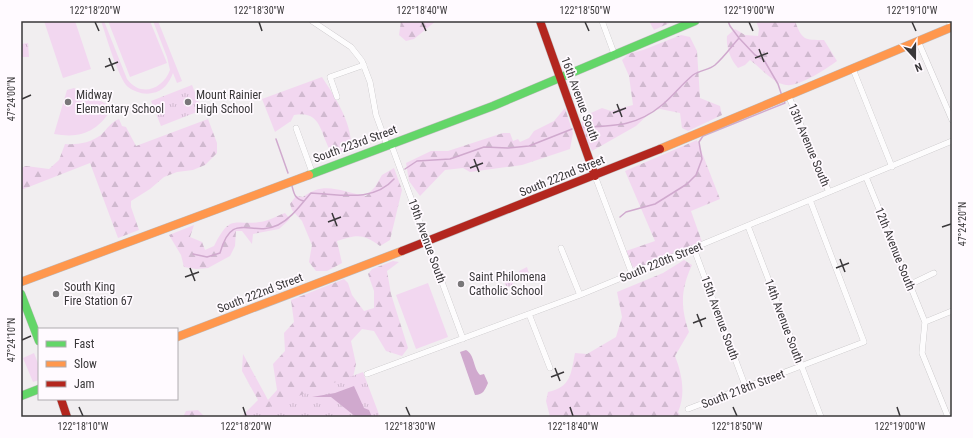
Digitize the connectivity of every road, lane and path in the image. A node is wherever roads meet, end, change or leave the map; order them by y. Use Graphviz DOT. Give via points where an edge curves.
graph roads {
  1 [pos="312,21"];
  2 [pos="540,21"];
  3 [pos="602,21"];
  4 [pos="695,21"];
  5 [pos="949,21"];
  6 [pos="952,27"];
  7 [pos="918,42"];
  8 [pos="615,56"];
  9 [pos="364,65"];
  10 [pos="853,69"];
  11 [pos="559,79"];
  12 [pos="338,97"];
  13 [pos="789,97"];
  14 [pos="952,120"];
  15 [pos="296,128"];
  16 [pos="952,141"];
  17 [pos="389,144"];
  18 [pos="892,167"];
  19 [pos="312,172"];
  20 [pos="595,176"];
  21 [pos="866,177"];
  22 [pos="829,192"];
  23 [pos="810,200"];
  24 [pos="748,226"];
  25 [pos="428,242"];
  26 [pos="562,248"];
  27 [pos="694,249"];
  28 [pos="934,272"];
  29 [pos="632,274"];
  30 [pos="21,282"];
  31 [pos="909,285"];
  32 [pos="21,294"];
  33 [pos="580,295"];
  34 [pos="952,311"];
  35 [pos="529,314"];
  36 [pos="925,322"];
  37 [pos="178,337"];
  38 [pos="38,338"];
  39 [pos="463,339"];
  40 [pos="864,342"];
  41 [pos="802,367"];
  42 [pos="550,368"];
  43 [pos="367,374"];
  44 [pos="746,388"];
  45 [pos="38,389"];
  46 [pos="21,396"];
  47 [pos="61,400"];
  48 [pos="688,409"];
  49 [pos="68,417"];
  50 [pos="820,417"];
  51 [pos="948,417"];
  1 -- 9 [label="street, 19th Avenue South" via="351,47"];
  2 -- 11 [label="street, 16th Avenue South"];
  3 -- 8 [label="street"];
  4 -- 8 [label="street, South 223rd Street"];
  5 -- 6 [label="street"];
  6 -- 7 [label="street, South 222nd Street"];
  7 -- 10 [label="street, South 222nd Street"];
  7 -- 14 [label="street"];
  8 -- 11 [label="street, South 223rd Street"];
  9 -- 12 [label="street" via="330,77"];
  9 -- 17 [label="street, 19th Avenue South" via="376,115"];
  10 -- 13 [label="street, South 222nd Street"];
  10 -- 18 [label="street"];
  11 -- 17 [label="street, South 223rd Street"];
  11 -- 20 [label="street, 16th Avenue South"];
  13 -- 20 [label="street, South 222nd Street"];
  13 -- 22 [label="street, 13th Avenue South"];
  15 -- 19 [label="street"];
  16 -- 18 [label="street, South 220th Street"];
  17 -- 19 [label="street, South 223rd Street"];
  17 -- 25 [label="street, 19th Avenue South"];
  18 -- 21 [label="street, South 220th Street"];
  19 -- 30 [label="street, South 223rd Street"];
  20 -- 25 [label="street, South 222nd Street"];
  20 -- 29 [label="street, 16th Avenue South"];
  21 -- 22 [label="street, South 220th Street"];
  21 -- 31 [label="street, 12th Avenue South"];
  22 -- 23 [label="street, South 220th Street"];
  23 -- 24 [label="street, South 220th Street"];
  23 -- 40 [label="street, 13th Avenue South"];
  24 -- 27 [label="street, South 220th Street"];
  24 -- 41 [label="street, 14th Avenue South"];
  25 -- 37 [label="street, South 222nd Street"];
  25 -- 39 [label="street, 19th Avenue South"];
  26 -- 33 [label="street"];
  27 -- 29 [label="street, South 220th Street"];
  27 -- 44 [label="street, 15th Avenue South"];
  28 -- 31 [label="street"];
  29 -- 33 [label="street, South 220th Street"];
  31 -- 36 [label="street, 12th Avenue South"];
  32 -- 38 [label="street"];
  33 -- 35 [label="street, South 220th Street"];
  34 -- 36 [label="street"];
  35 -- 39 [label="street, South 220th Street"];
  35 -- 42 [label="street"];
  36 -- 51 [label="street" via="922,353"];
  39 -- 43 [label="street, South 220th Street"];
  40 -- 41 [label="street, South 218th Street"];
  41 -- 44 [label="street, South 218th Street"];
  41 -- 50 [label="street, 14th Avenue South"];
  44 -- 48 [label="street, South 218th Street"];
  45 -- 46 [label="street"];
  47 -- 49 [label="street"];
}
